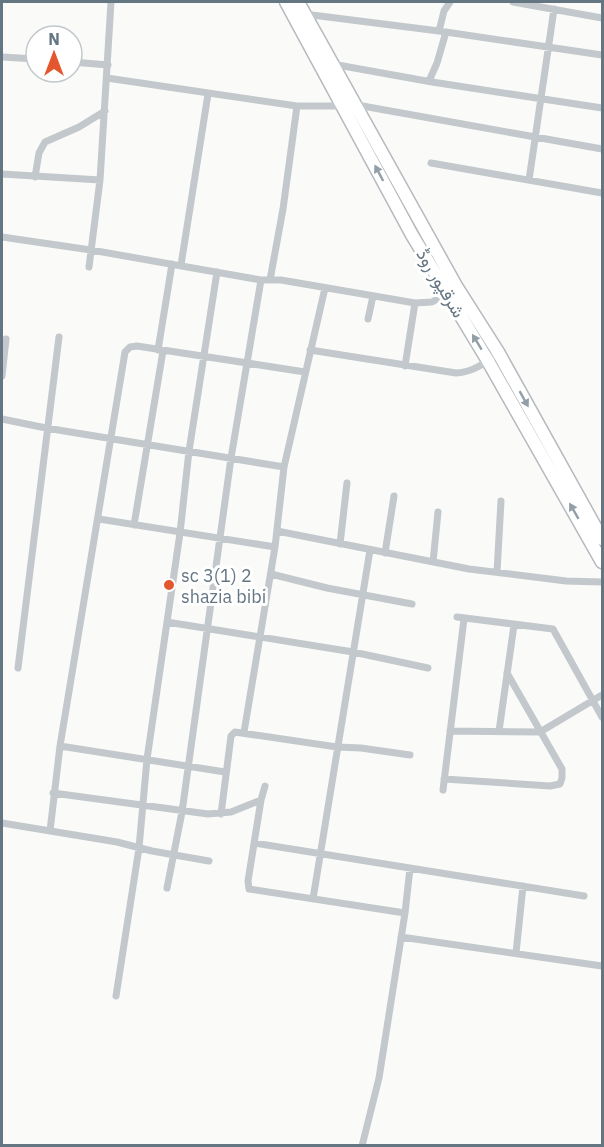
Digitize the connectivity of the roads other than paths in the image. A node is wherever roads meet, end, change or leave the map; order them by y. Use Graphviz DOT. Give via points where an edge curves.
graph roads {
  1 [pos="111,2"];
  2 [pos="286,2"];
  3 [pos="298,2"];
  4 [pos="450,2"];
  5 [pos="513,2"];
  6 [pos="554,9"];
  7 [pos="304,14"];
  8 [pos="603,18"];
  9 [pos="442,31"];
  10 [pos="548,47"];
  11 [pos="603,55"];
  12 [pos="2,57"];
  13 [pos="24,59"];
  14 [pos="84,63"];
  15 [pos="332,64"];
  16 [pos="108,65"];
  17 [pos="107,78"];
  18 [pos="429,81"];
  19 [pos="208,94"];
  20 [pos="540,99"];
  21 [pos="349,105"];
  22 [pos="297,106"];
  23 [pos="603,108"];
  24 [pos="105,111"];
  25 [pos="535,137"];
  26 [pos="603,149"];
  27 [pos="431,163"];
  28 [pos="2,174"];
  29 [pos="35,177"];
  30 [pos="100,180"];
  31 [pos="529,180"];
  32 [pos="603,193"];
  33 [pos="2,237"];
  34 [pos="91,250"];
  35 [pos="172,264"];
  36 [pos="181,265"];
  37 [pos="88,267"];
  38 [pos="217,272"];
  39 [pos="261,280"];
  40 [pos="270,280"];
  41 [pos="325,288"];
  42 [pos="448,293"];
  43 [pos="373,296"];
  44 [pos="415,303"];
  45 [pos="368,318"];
  46 [pos="59,337"];
  47 [pos="6,339"];
  48 [pos="310,350"];
  49 [pos="160,351"];
  50 [pos="493,356"];
  51 [pos="203,357"];
  52 [pos="248,364"];
  53 [pos="405,366"];
  54 [pos="305,372"];
  55 [pos="2,376"];
  56 [pos="2,419"];
  57 [pos="46,428"];
  58 [pos="111,438"];
  59 [pos="147,444"];
  60 [pos="189,451"];
  61 [pos="231,458"];
  62 [pos="284,467"];
  63 [pos="347,483"];
  64 [pos="394,496"];
  65 [pos="501,501"];
  66 [pos="438,512"];
  67 [pos="99,519"];
  68 [pos="135,525"];
  69 [pos="277,531"];
  70 [pos="180,533"];
  71 [pos="602,536"];
  72 [pos="220,538"];
  73 [pos="340,544"];
  74 [pos="275,548"];
  75 [pos="370,550"];
  76 [pos="385,553"];
  77 [pos="433,562"];
  78 [pos="603,562"];
  79 [pos="497,572"];
  80 [pos="271,574"];
  81 [pos="603,582"];
  82 [pos="362,594"];
  83 [pos="412,604"];
  84 [pos="167,622"];
  85 [pos="514,625"];
  86 [pos="208,629"];
  87 [pos="261,637"];
  88 [pos="353,652"];
  89 [pos="18,668"];
  90 [pos="428,668"];
  91 [pos="507,673"];
  92 [pos="603,695"];
  93 [pos="594,700"];
  94 [pos="603,717"];
  95 [pos="450,731"];
  96 [pos="499,731"];
  97 [pos="244,732"];
  98 [pos="540,732"];
  99 [pos="60,746"];
  100 [pos="337,747"];
  101 [pos="410,755"];
  102 [pos="147,759"];
  103 [pos="189,765"];
  104 [pos="225,772"];
  105 [pos="444,779"];
  106 [pos="265,786"];
  107 [pos="443,790"];
  108 [pos="53,793"];
  109 [pos="261,800"];
  110 [pos="141,805"];
  111 [pos="183,812"];
  112 [pos="221,814"];
  113 [pos="2,823"];
  114 [pos="50,831"];
  115 [pos="254,843"];
  116 [pos="139,848"];
  117 [pos="320,854"];
  118 [pos="175,855"];
  119 [pos="209,861"];
  120 [pos="410,868"];
  121 [pos="523,886"];
  122 [pos="167,888"];
  123 [pos="584,896"];
  124 [pos="313,899"];
  125 [pos="405,914"];
  126 [pos="401,937"];
  127 [pos="516,953"];
  128 [pos="603,966"];
  129 [pos="116,996"];
  130 [pos="363,1146"];
  1 -- 16 [label="street"];
  2 -- 21 [label="main road, شرقپور روڈ"];
  3 -- 7 [label="main road, شرقپور روڈ"];
  4 -- 9 [label="street" via="444,11"];
  5 -- 6 [label="street"];
  6 -- 8 [label="street"];
  6 -- 10 [label="street"];
  7 -- 9 [label="street"];
  7 -- 15 [label="main road, شرقپور روڈ"];
  9 -- 10 [label="street"];
  9 -- 18 [label="street" via="437,63"];
  10 -- 11 [label="street"];
  10 -- 20 [label="street"];
  12 -- 13 [label="street"];
  14 -- 16 [label="street"];
  15 -- 18 [label="street"];
  15 -- 21 [label="main road, شرقپور روڈ"];
  16 -- 17 [label="street"];
  17 -- 19 [label="street"];
  17 -- 24 [label="street"];
  18 -- 20 [label="street"];
  19 -- 22 [label="street"];
  19 -- 36 [label="street"];
  20 -- 23 [label="street"];
  20 -- 25 [label="street"];
  21 -- 22 [label="street"];
  21 -- 25 [label="street"];
  42 -- 21 [label="main road, شرقپور روڈ, one-way" via="412,235"];
  21 -- 50 [label="main road, شرقپور روڈ" via="456,285"];
  22 -- 40 [label="street"];
  24 -- 29 [label="street" via="45,142"];
  24 -- 30 [label="street"];
  25 -- 26 [label="street"];
  25 -- 31 [label="street"];
  27 -- 31 [label="street"];
  28 -- 29 [label="street"];
  29 -- 30 [label="street"];
  30 -- 34 [label="street"];
  31 -- 32 [label="street"];
  33 -- 34 [label="street"];
  34 -- 35 [label="street"];
  34 -- 37 [label="street"];
  35 -- 36 [label="street"];
  35 -- 49 [label="street"];
  36 -- 38 [label="street"];
  38 -- 39 [label="street"];
  38 -- 51 [label="street"];
  39 -- 40 [label="street"];
  39 -- 52 [label="street"];
  40 -- 41 [label="street"];
  41 -- 43 [label="street"];
  41 -- 48 [label="street"];
  42 -- 44 [label="street" via="432,302"];
  50 -- 42 [label="main road, شرقپور روڈ, one-way"];
  43 -- 44 [label="street"];
  43 -- 45 [label="street"];
  44 -- 53 [label="street"];
  46 -- 57 [label="street"];
  47 -- 55 [label="street"];
  48 -- 53 [label="street"];
  48 -- 54 [label="street"];
  49 -- 51 [label="street"];
  49 -- 58 [label="street" via="133,346 125,352"];
  49 -- 59 [label="street"];
  50 -- 53 [label="street" via="464,372"];
  50 -- 71 [label="main road, شرقپور روڈ, one-way"];
  78 -- 50 [label="main road, شرقپور روڈ, one-way"];
  51 -- 52 [label="street"];
  51 -- 60 [label="street"];
  52 -- 54 [label="street"];
  52 -- 61 [label="street"];
  54 -- 62 [label="street"];
  56 -- 57 [label="street"];
  57 -- 58 [label="street"];
  57 -- 89 [label="street"];
  58 -- 59 [label="street"];
  58 -- 67 [label="street"];
  59 -- 60 [label="street"];
  59 -- 68 [label="street"];
  60 -- 61 [label="street"];
  60 -- 70 [label="street"];
  61 -- 62 [label="street"];
  61 -- 72 [label="street"];
  62 -- 69 [label="street"];
  63 -- 73 [label="street"];
  64 -- 76 [label="street"];
  65 -- 79 [label="street"];
  66 -- 77 [label="street"];
  67 -- 68 [label="street"];
  67 -- 99 [label="street"];
  68 -- 70 [label="street"];
  69 -- 73 [label="street"];
  69 -- 74 [label="street"];
  70 -- 72 [label="street"];
  70 -- 84 [label="street"];
  72 -- 74 [label="street"];
  72 -- 86 [label="street"];
  73 -- 75 [label="street"];
  74 -- 80 [label="street"];
  75 -- 76 [label="street"];
  75 -- 82 [label="street"];
  76 -- 77 [label="street"];
  77 -- 79 [label="street"];
  79 -- 81 [label="street"];
  80 -- 82 [label="street"];
  80 -- 87 [label="street"];
  82 -- 83 [label="street"];
  82 -- 88 [label="street"];
  84 -- 86 [label="street"];
  84 -- 102 [label="street"];
  85 -- 91 [label="street"];
  85 -- 93 [label="street" via="553,629"];
  85 -- 95 [label="street" via="460,618"];
  86 -- 87 [label="street"];
  86 -- 103 [label="street"];
  87 -- 88 [label="street"];
  87 -- 97 [label="street"];
  88 -- 90 [label="street"];
  88 -- 100 [label="street"];
  91 -- 96 [label="street"];
  91 -- 98 [label="street"];
  92 -- 93 [label="street"];
  93 -- 94 [label="street"];
  93 -- 98 [label="street"];
  95 -- 96 [label="street"];
  95 -- 105 [label="street"];
  96 -- 98 [label="street"];
  97 -- 100 [label="street"];
  97 -- 104 [label="street" via="231,734"];
  98 -- 105 [label="street" via="562,769 560,784"];
  99 -- 102 [label="street"];
  99 -- 108 [label="street"];
  100 -- 101 [label="street"];
  100 -- 117 [label="street"];
  102 -- 103 [label="street"];
  102 -- 110 [label="street"];
  103 -- 104 [label="street"];
  103 -- 111 [label="street"];
  104 -- 112 [label="street"];
  105 -- 107 [label="street"];
  106 -- 109 [label="street"];
  108 -- 110 [label="street"];
  108 -- 114 [label="street"];
  109 -- 112 [label="street"];
  109 -- 115 [label="street"];
  110 -- 111 [label="street"];
  110 -- 116 [label="street"];
  111 -- 112 [label="street"];
  111 -- 118 [label="street"];
  113 -- 114 [label="street"];
  114 -- 116 [label="street"];
  115 -- 117 [label="street"];
  115 -- 124 [label="street" via="249,889"];
  116 -- 118 [label="street"];
  116 -- 129 [label="street"];
  117 -- 120 [label="street"];
  117 -- 124 [label="street"];
  118 -- 119 [label="street"];
  118 -- 122 [label="street"];
  120 -- 121 [label="street"];
  120 -- 125 [label="street"];
  121 -- 123 [label="street"];
  121 -- 127 [label="street"];
  124 -- 125 [label="street"];
  125 -- 126 [label="street"];
  126 -- 127 [label="street"];
  126 -- 130 [label="street" via="379,1078"];
  127 -- 128 [label="street"];
}
